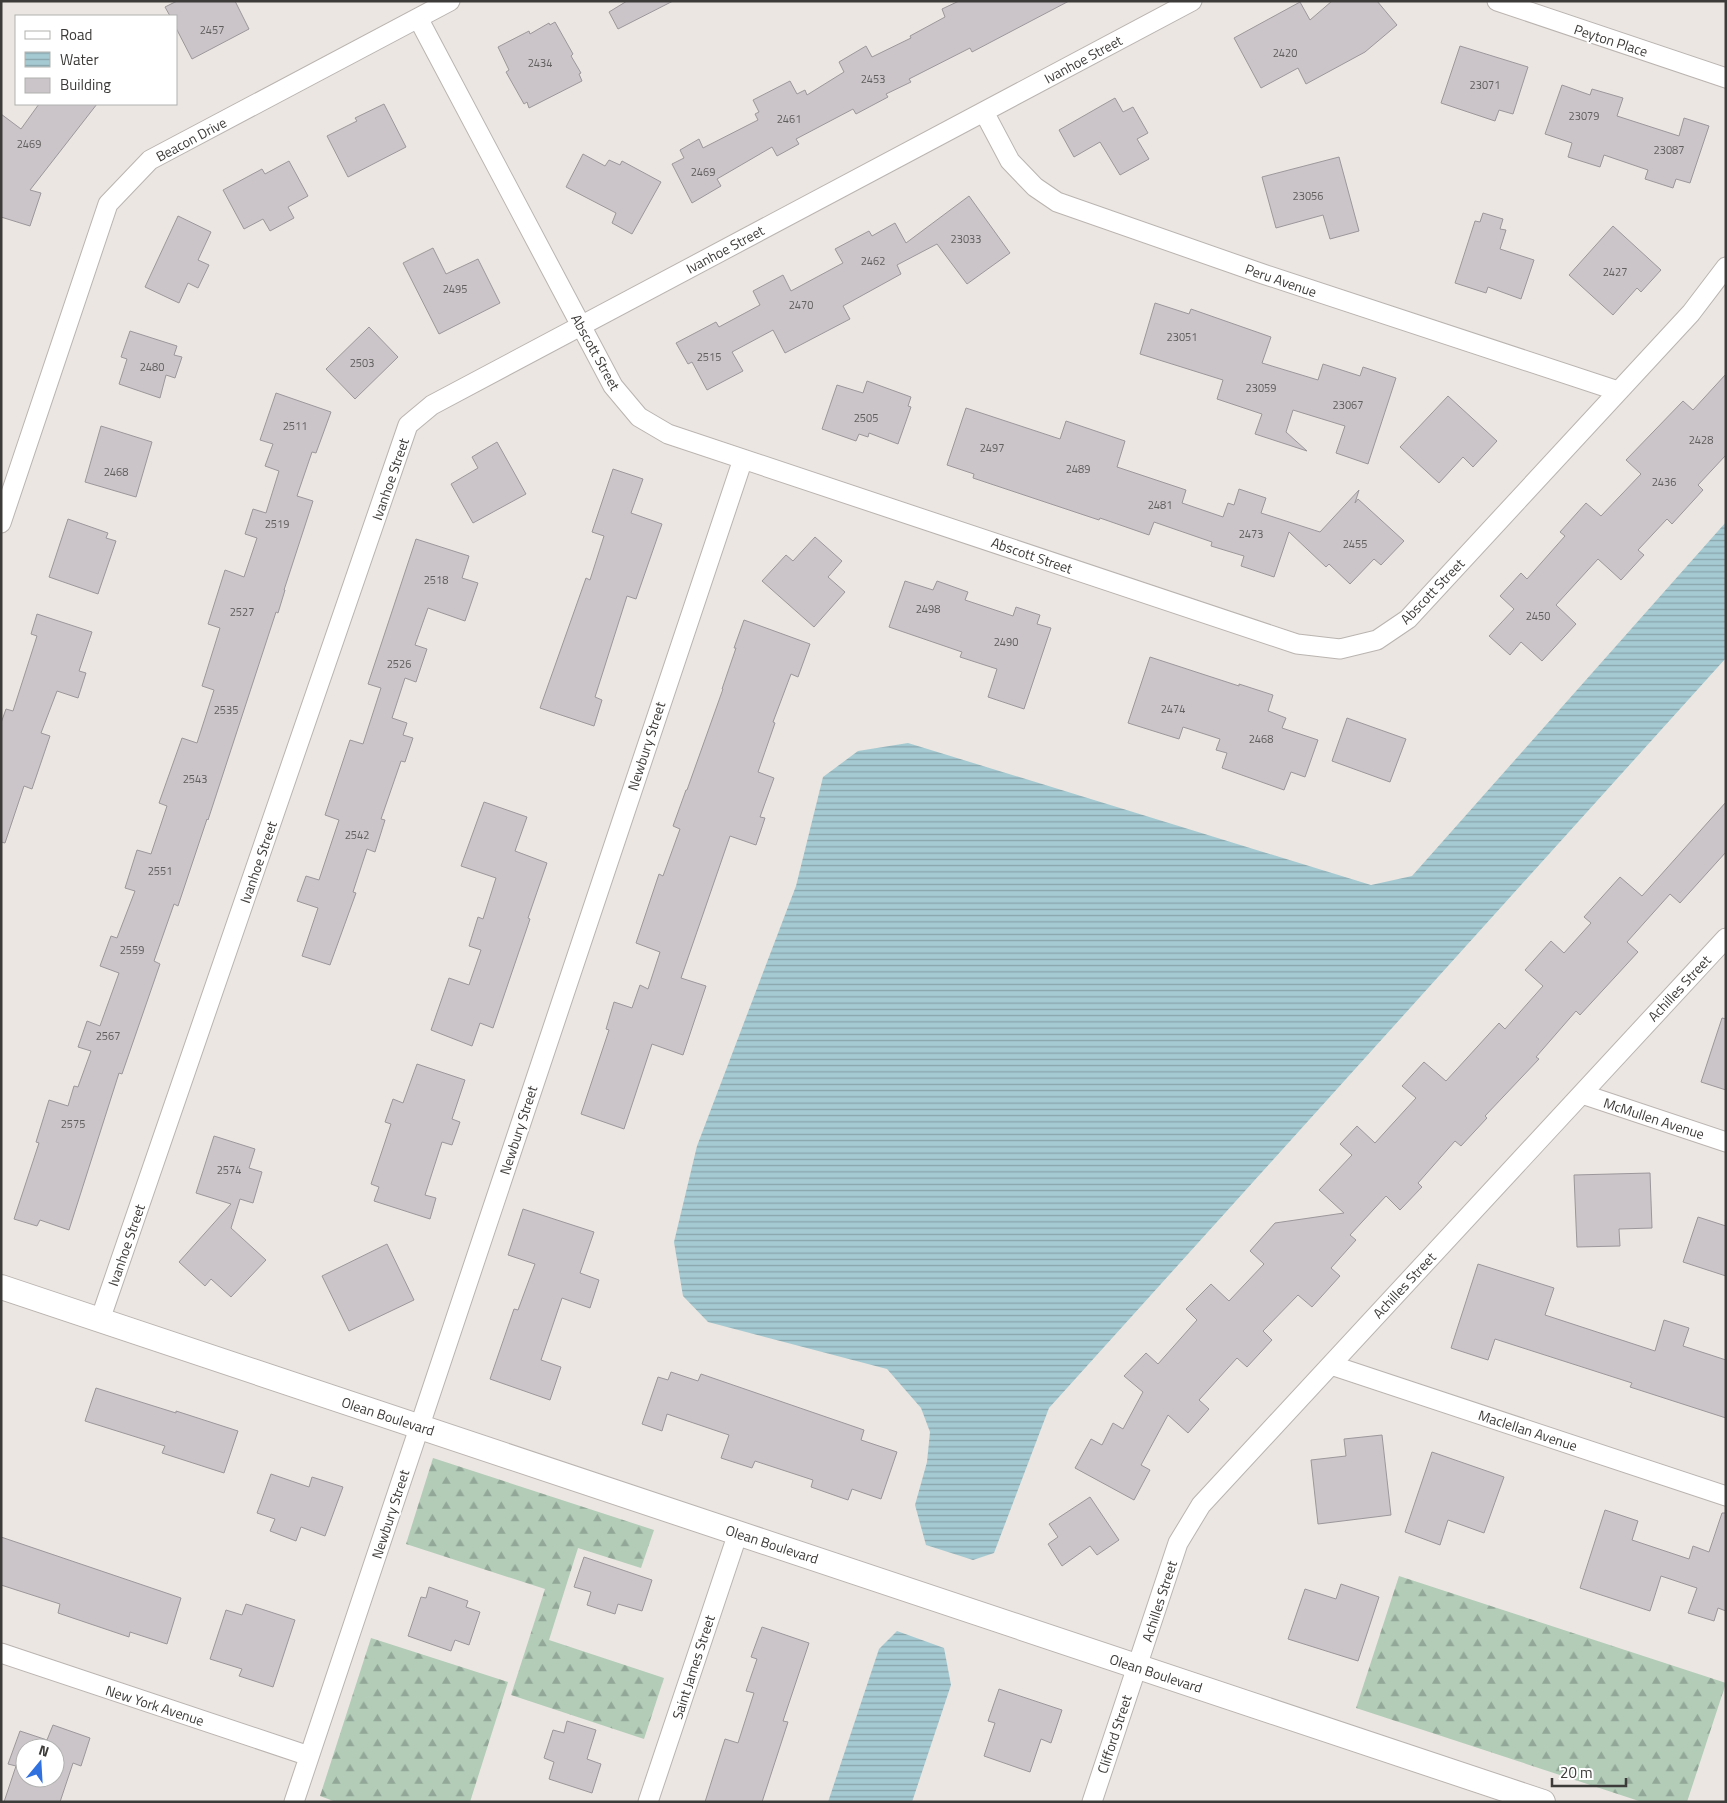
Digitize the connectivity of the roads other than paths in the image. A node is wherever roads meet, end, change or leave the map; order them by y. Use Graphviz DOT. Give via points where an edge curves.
graph roads {
  1 [pos="450,1"];
  2 [pos="1192,1"];
  3 [pos="1497,1"];
  4 [pos="418,18"];
  5 [pos="1726,78"];
  6 [pos="984,112"];
  7 [pos="1726,267"];
  8 [pos="581,325"];
  9 [pos="1618,391"];
  10 [pos="742,459"];
  11 [pos="1,523"];
  12 [pos="1726,938"];
  13 [pos="1582,1094"];
  14 [pos="1726,1142"];
  15 [pos="1,1287"];
  16 [pos="100,1320"];
  17 [pos="1331,1364"];
  18 [pos="419,1426"];
  19 [pos="1726,1496"];
  20 [pos="738,1533"];
  21 [pos="1,1653"];
  22 [pos="1137,1666"];
  23 [pos="309,1756"];
  24 [pos="294,1802"];
  25 [pos="648,1802"];
  26 [pos="1092,1802"];
  27 [pos="1543,1802"];
  1 -- 4 [label="street, Beacon Drive"];
  2 -- 6 [label="street, Ivanhoe Street"];
  3 -- 5 [label="street, Peyton Place"];
  4 -- 8 [label="street, Abscott Street"];
  4 -- 11 [label="street, Beacon Drive" via="150,160 108,204"];
  6 -- 8 [label="street, Ivanhoe Street"];
  6 -- 9 [label="street, Peru Avenue" via="1010,161 1035,187 1057,202"];
  7 -- 9 [label="street, Abscott Street" via="1691,313"];
  8 -- 10 [label="street, Abscott Street" via="616,391 639,417 668,434"];
  8 -- 16 [label="street, Ivanhoe Street" via="432,405 408,425"];
  9 -- 10 [label="street, Abscott Street" via="1408,619 1377,640 1340,649 1297,644"];
  10 -- 18 [label="street, Newbury Street"];
  12 -- 13 [label="street, Achilles Street"];
  13 -- 14 [label="street, McMullen Avenue"];
  13 -- 17 [label="street, Achilles Street"];
  15 -- 16 [label="street, Olean Boulevard"];
  16 -- 18 [label="street, Olean Boulevard"];
  17 -- 19 [label="street, Maclellan Avenue"];
  17 -- 22 [label="street, Achilles Street" via="1201,1505 1178,1543"];
  18 -- 20 [label="street, Olean Boulevard"];
  18 -- 23 [label="street, Newbury Street"];
  20 -- 22 [label="street, Olean Boulevard"];
  20 -- 25 [label="street, Saint James Street"];
  21 -- 23 [label="street, New York Avenue"];
  22 -- 26 [label="street, Clifford Street"];
  22 -- 27 [label="street, Olean Boulevard"];
  23 -- 24 [label="street, Newbury Street"];
}
